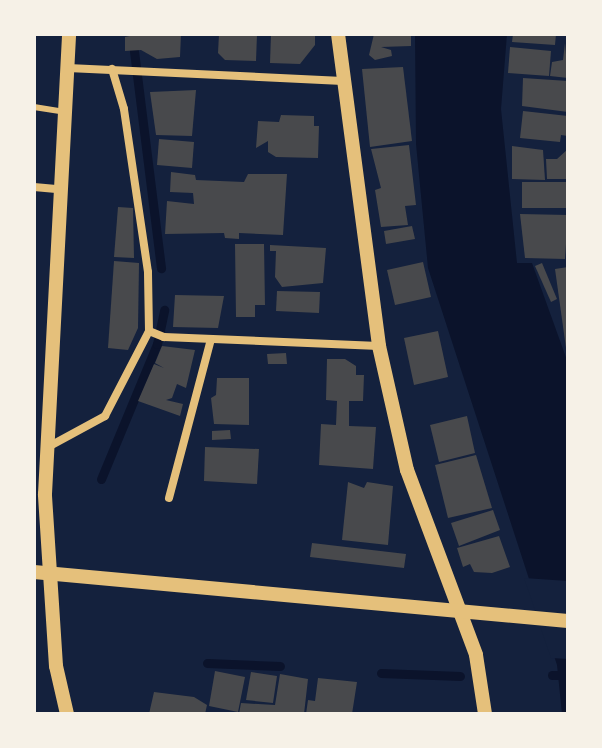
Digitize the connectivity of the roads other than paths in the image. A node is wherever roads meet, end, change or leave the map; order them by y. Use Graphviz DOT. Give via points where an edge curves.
graph roads {
  1 [pos="69,34"];
  2 [pos="338,34"];
  3 [pos="68,68"];
  4 [pos="116,69"];
  5 [pos="343,81"];
  6 [pos="34,107"];
  7 [pos="65,112"];
  8 [pos="34,187"];
  9 [pos="59,189"];
  10 [pos="149,331"];
  11 [pos="211,339"];
  12 [pos="379,346"];
  13 [pos="47,447"];
  14 [pos="169,498"];
  15 [pos="41,572"];
  16 [pos="460,611"];
  17 [pos="568,621"];
  18 [pos="67,714"];
  19 [pos="485,714"];
  1 -- 3 [label="street"];
  2 -- 5 [label="street"];
  3 -- 4 [label="street"];
  3 -- 7 [label="street"];
  4 -- 5 [label="street"];
  4 -- 10 [label="street" via="148,272"];
  5 -- 12 [label="street"];
  6 -- 7 [label="lane"];
  7 -- 9 [label="street"];
  8 -- 9 [label="street"];
  9 -- 13 [label="street"];
  10 -- 11 [label="street" via="164,337"];
  10 -- 13 [label="street" via="105,416"];
  11 -- 12 [label="street"];
  11 -- 14 [label="street"];
  12 -- 16 [label="street" via="407,470"];
  13 -- 15 [label="street"];
  15 -- 16 [label="street"];
  15 -- 18 [label="street"];
  16 -- 17 [label="street"];
  16 -- 19 [label="street" via="476,655"];
}
